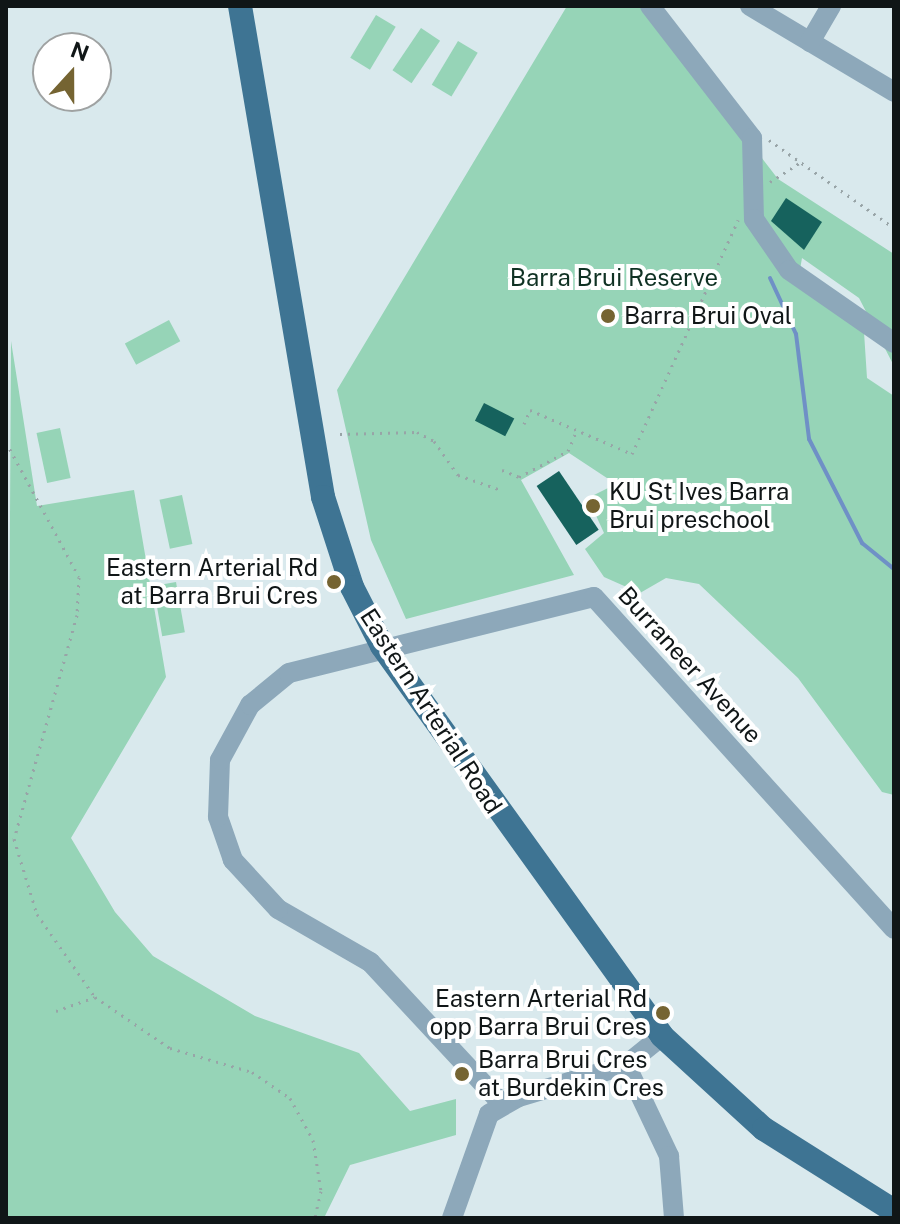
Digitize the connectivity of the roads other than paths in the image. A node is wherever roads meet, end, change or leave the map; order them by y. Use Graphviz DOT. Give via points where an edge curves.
graph roads {
  1 [pos="240,6"];
  2 [pos="650,6"];
  3 [pos="750,6"];
  4 [pos="831,6"];
  5 [pos="810,42"];
  6 [pos="894,92"];
  7 [pos="894,343"];
  8 [pos="382,646"];
  9 [pos="894,929"];
  10 [pos="662,1036"];
  11 [pos="626,1065"];
  12 [pos="503,1105"];
  13 [pos="894,1211"];
  14 [pos="452,1218"];
  15 [pos="674,1218"];
  1 -- 8 [label="main road, Eastern Arterial Road" via="323,497 352,587"];
  2 -- 7 [label="street" via="752,138 754,219 789,270"];
  3 -- 5 [label="street"];
  4 -- 5 [label="street"];
  5 -- 6 [label="street"];
  8 -- 9 [label="street, Burraneer Avenue" via="594,597"];
  8 -- 10 [label="main road, Eastern Arterial Road"];
  8 -- 12 [label="street" via="289,673 250,705 220,760 216,796 223,837 262,896 370,962"];
  10 -- 11 [label="street"];
  10 -- 13 [label="main road, Eastern Arterial Road" via="764,1129"];
  11 -- 12 [label="street"];
  11 -- 15 [label="street" via="669,1156"];
  12 -- 14 [label="street" via="482,1124"];
}
